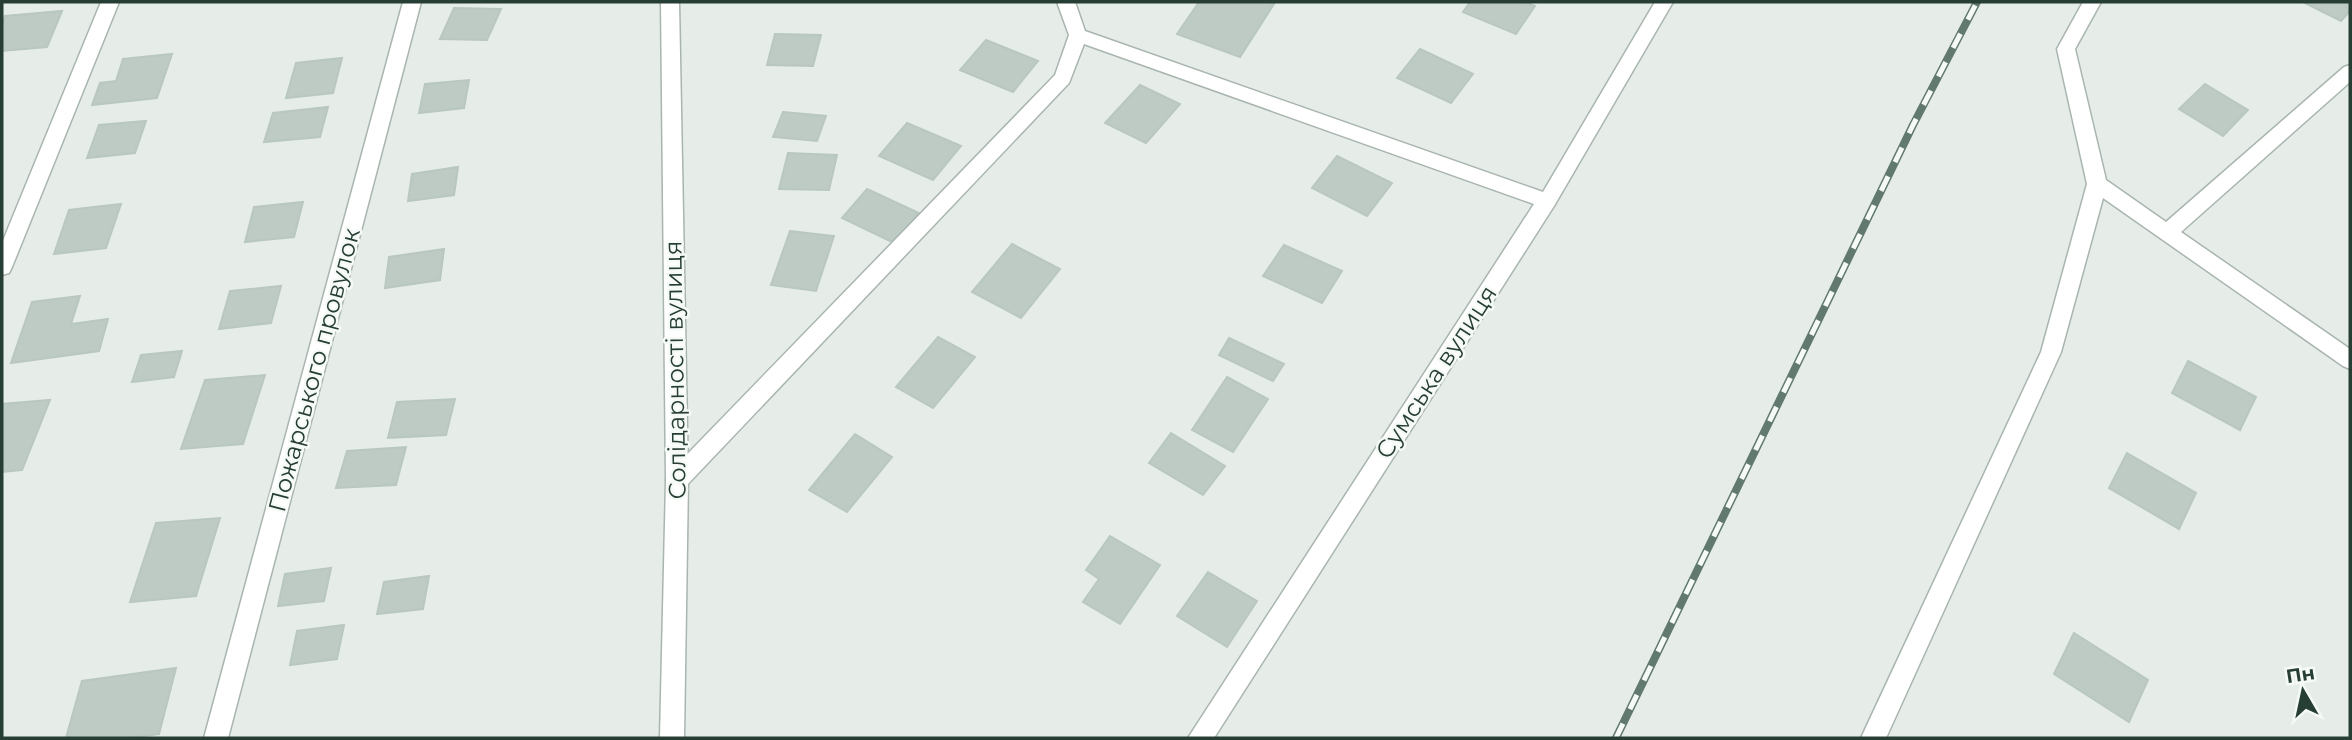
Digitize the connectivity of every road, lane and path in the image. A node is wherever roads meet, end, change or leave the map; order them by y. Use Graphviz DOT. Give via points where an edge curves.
graph roads {
  1 [pos="110,2"];
  2 [pos="412,2"];
  3 [pos="670,2"];
  4 [pos="1066,2"];
  5 [pos="1664,2"];
  6 [pos="2092,2"];
  7 [pos="1078,36"];
  8 [pos="2350,72"];
  9 [pos="2097,184"];
  10 [pos="1547,201"];
  11 [pos="2167,233"];
  12 [pos="2,267"];
  13 [pos="2350,360"];
  14 [pos="677,480"];
  15 [pos="216,738"];
  16 [pos="672,738"];
  17 [pos="1200,738"];
  18 [pos="1873,738"];
  1 -- 12 [label="street"];
  2 -- 15 [label="street, Пожарського провулок"];
  3 -- 14 [label="street, Солідарності вулиця"];
  4 -- 7 [label="street"];
  5 -- 10 [label="street, Сумська вулиця"];
  6 -- 9 [label="street" via="2066,49"];
  7 -- 10 [label="street"];
  7 -- 14 [label="street" via="1062,78"];
  8 -- 11 [label="street"];
  9 -- 11 [label="street"];
  9 -- 18 [label="street" via="2050,352"];
  10 -- 17 [label="street, Сумська вулиця"];
  11 -- 13 [label="street"];
  14 -- 16 [label="street, Солідарності вулиця"];
}
